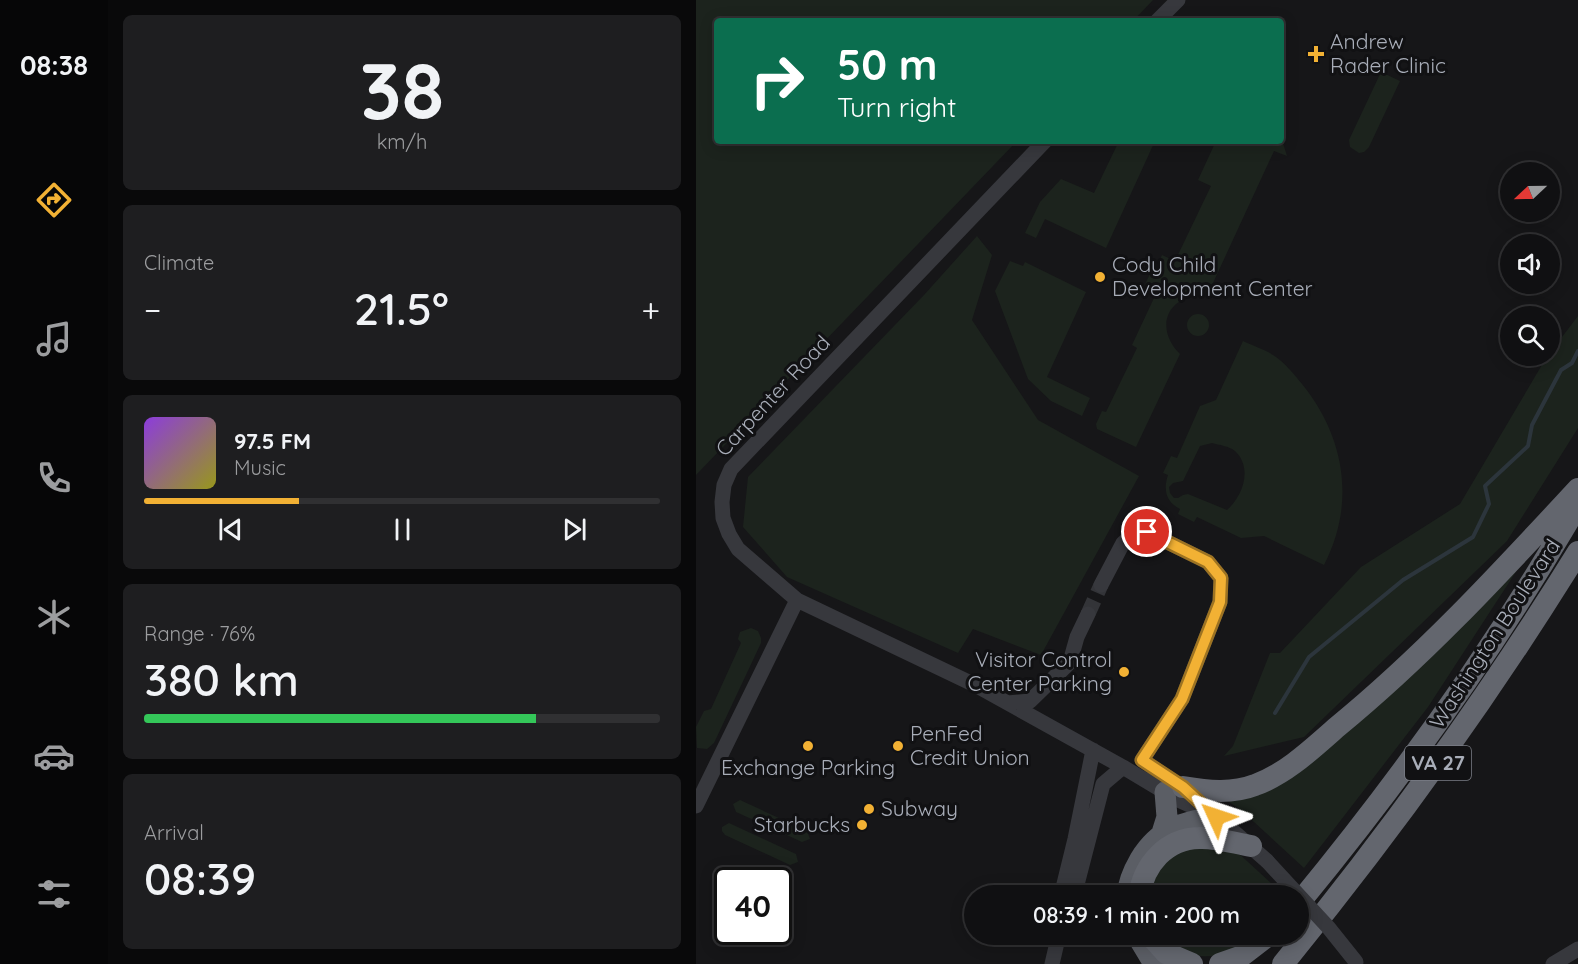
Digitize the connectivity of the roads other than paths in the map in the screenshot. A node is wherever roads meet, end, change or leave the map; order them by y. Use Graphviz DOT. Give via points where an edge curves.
graph roads {
  1 [pos="1178,0"];
  2 [pos="1161,18"];
  3 [pos="1042,144"];
  4 [pos="1578,489"];
  5 [pos="1578,504"];
  6 [pos="1578,552"];
  7 [pos="1101,585"];
  8 [pos="797,600"];
  9 [pos="1088,614"];
  10 [pos="1008,703"];
  11 [pos="1092,750"];
  12 [pos="1123,766"];
  13 [pos="1165,784"];
  14 [pos="696,806"];
  15 [pos="1216,817"];
  16 [pos="1162,833"];
  17 [pos="1259,854"];
  18 [pos="1064,885"];
  19 [pos="1077,885"];
  20 [pos="1129,885"];
  21 [pos="1142,885"];
  22 [pos="1309,891"];
  23 [pos="1056,945"];
  24 [pos="1143,945"];
  25 [pos="1159,945"];
  26 [pos="1257,945"];
  27 [pos="1263,945"];
  28 [pos="1578,949"];
  29 [pos="1356,963"];
  30 [pos="1052,964"];
  31 [pos="1154,964"];
  32 [pos="1192,964"];
  33 [pos="1220,964"];
  34 [pos="1248,964"];
  35 [pos="1283,964"];
  36 [pos="1552,964"];
  1 -- 2 [label="street"];
  3 -- 8 [label="street, Carpenter Road" via="731,470 722,502 729,534 738,549"];
  4 -- 13 [label="highway" via="1439,636 1379,692 1296,760 1247,788 1222,791"];
  5 -- 22 [label="highway, Washington Boulevard / VA 27" via="1436,724"];
  6 -- 35 [label="highway, Washington Boulevard / VA 27" via="1438,764"];
  7 -- 13 [label="street" via="1123,543 1132,535 1147,532 1208,562 1221,578 1220,602 1182,699 1142,760"];
  8 -- 10 [label="street, Carpenter Road"];
  8 -- 14 [label="street"];
  9 -- 10 [label="street" via="1070,662 1030,701"];
  10 -- 11 [label="street, Carpenter Road"];
  11 -- 12 [label="street, Carpenter Road"];
  11 -- 18 [label="street"];
  12 -- 13 [label="street, Carpenter Road"];
  12 -- 19 [label="street" via="1103,784"];
  13 -- 15 [label="street"];
  13 -- 16 [label="highway" via="1167,817"];
  15 -- 16 [label="highway" via="1186,822"];
  15 -- 17 [label="street"];
  16 -- 20 [label="highway" via="1138,862"];
  17 -- 21 [label="highway" via="1200,837 1177,843 1152,863"];
  17 -- 29 [label="street, bridge" via="1328,927"];
  23 -- 30 [label="street"];
  24 -- 31 [label="highway"];
  25 -- 32 [label="highway" via="1176,959"];
  26 -- 33 [label="highway"];
  27 -- 34 [label="highway"];
  28 -- 36 [label="street"];
}
